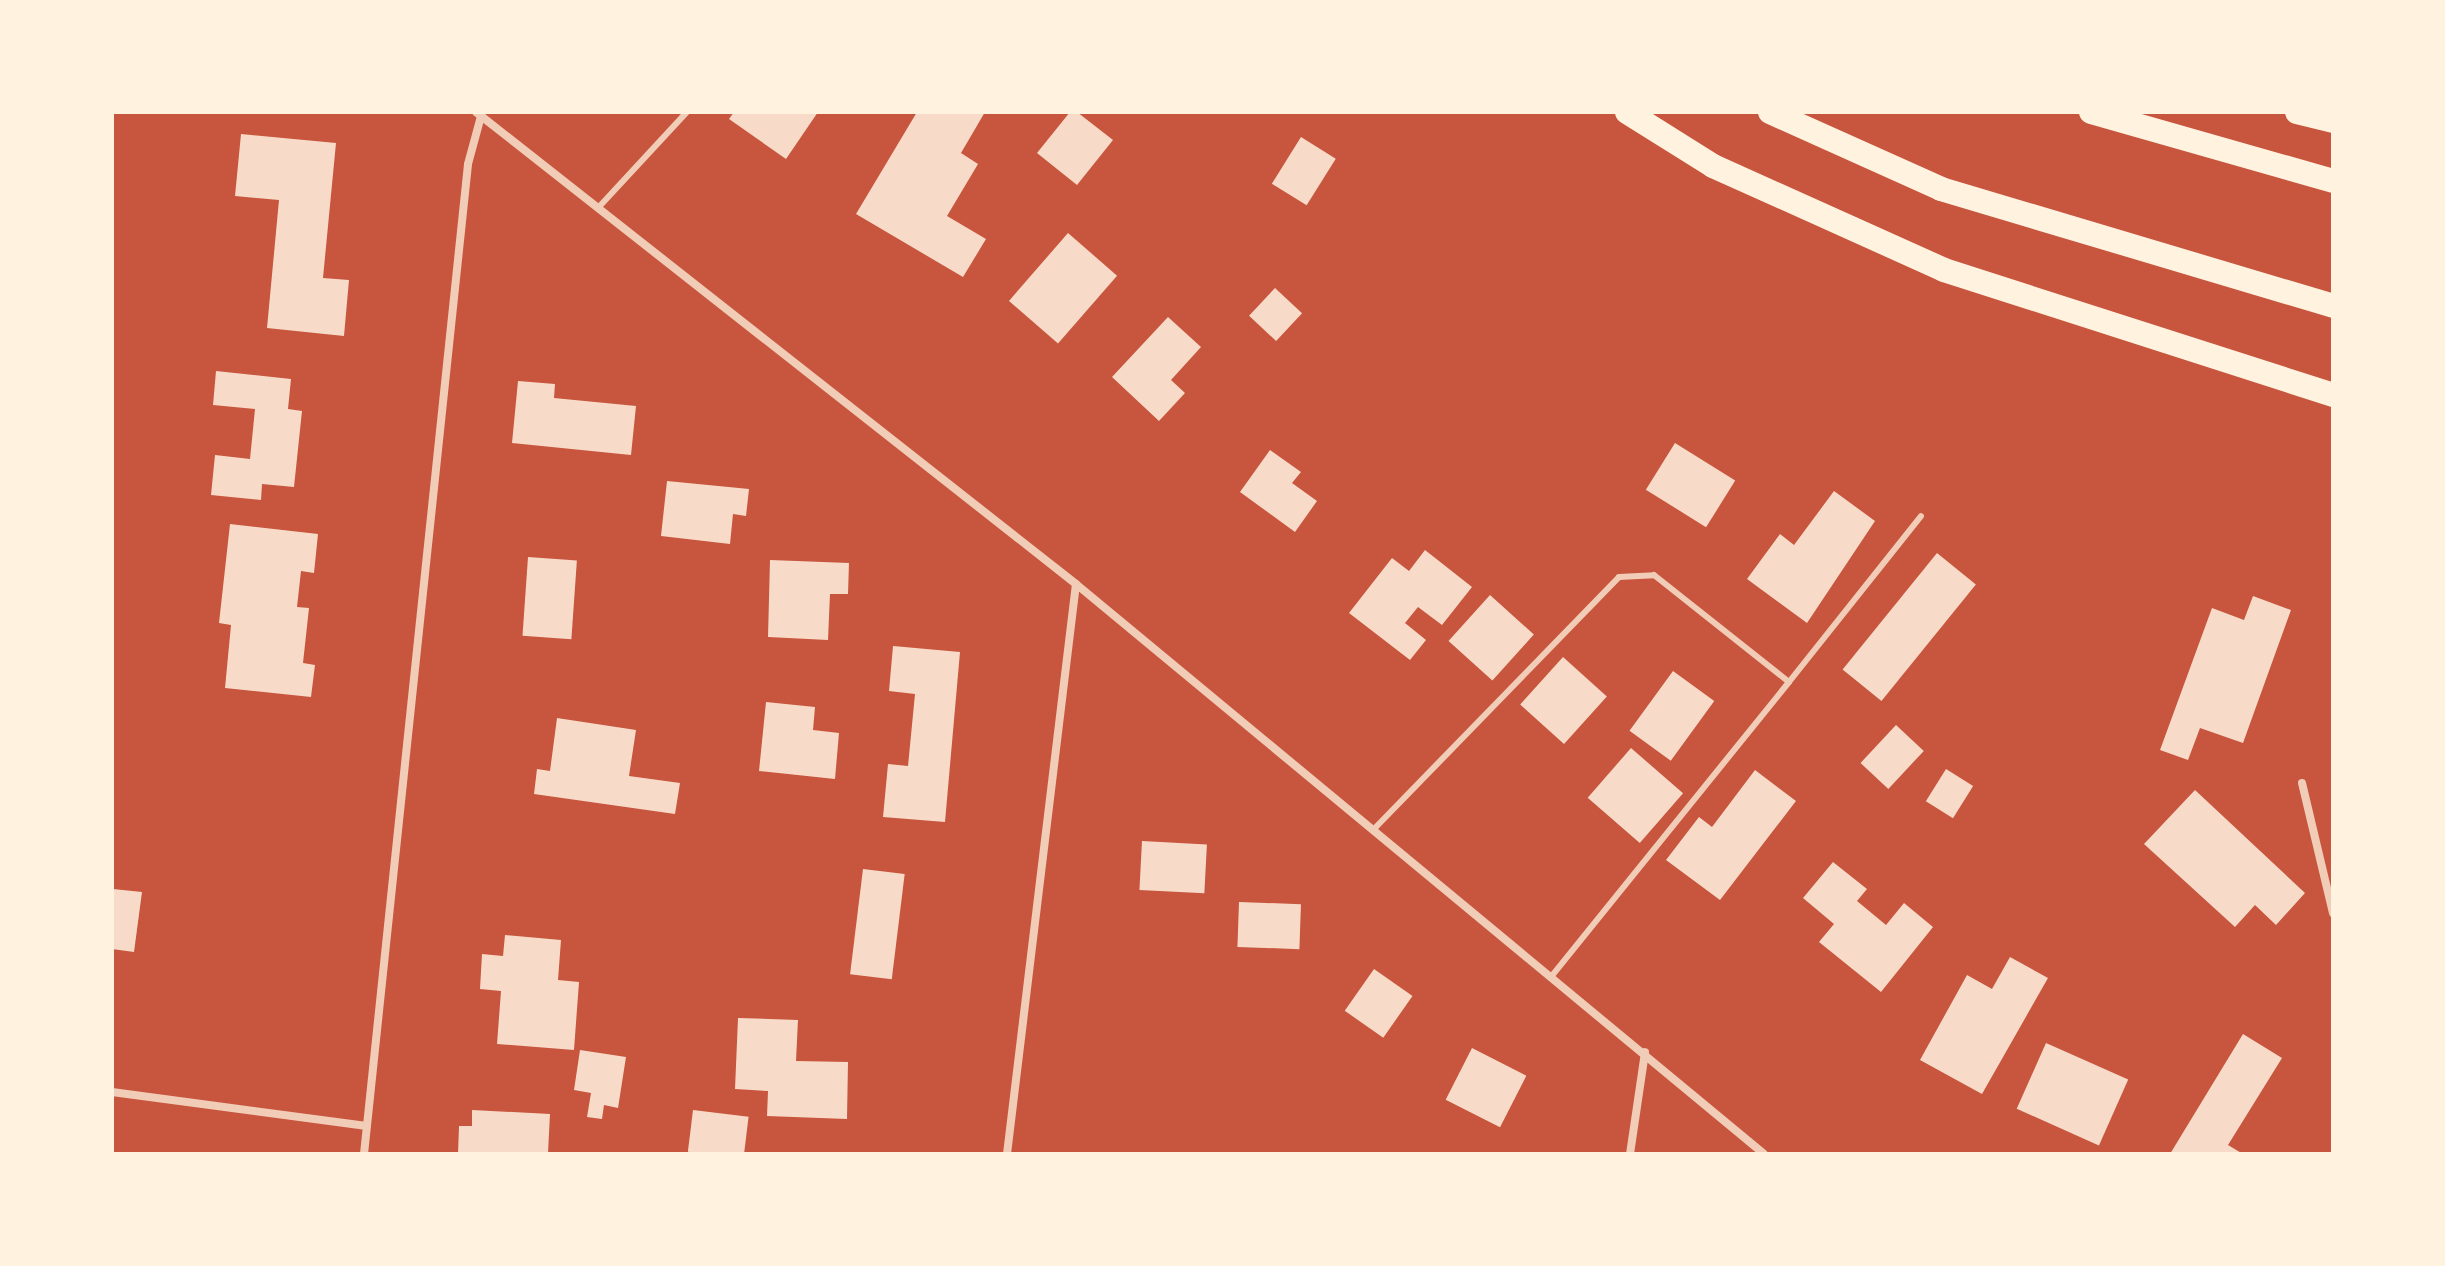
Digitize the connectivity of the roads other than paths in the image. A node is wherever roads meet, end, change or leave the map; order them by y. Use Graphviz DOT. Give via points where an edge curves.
graph roads {
  1 [pos="687,112"];
  2 [pos="1627,112"];
  3 [pos="1770,112"];
  4 [pos="2091,112"];
  5 [pos="2297,112"];
  6 [pos="479,114"];
  7 [pos="2333,121"];
  8 [pos="2333,181"];
  9 [pos="598,208"];
  10 [pos="2333,306"];
  11 [pos="2333,394"];
  12 [pos="1921,516"];
  13 [pos="1076,584"];
  14 [pos="1789,682"];
  15 [pos="2302,783"];
  16 [pos="1374,829"];
  17 [pos="2333,913"];
  18 [pos="1552,976"];
  19 [pos="1645,1052"];
  20 [pos="112,1092"];
  21 [pos="367,1126"];
  22 [pos="364,1154"];
  23 [pos="1007,1154"];
  24 [pos="1630,1154"];
  25 [pos="1764,1154"];
  1 -- 9 [label="lane"];
  2 -- 11 [label="highway" via="1713,166 1944,270"];
  3 -- 10 [label="highway" via="1941,189"];
  4 -- 8 [label="highway"];
  5 -- 7 [label="highway"];
  6 -- 9 [label="street"];
  6 -- 21 [label="street" via="468,164"];
  9 -- 13 [label="street"];
  12 -- 14 [label="lane"];
  13 -- 16 [label="street"];
  13 -- 23 [label="street"];
  14 -- 16 [label="lane" via="1654,575 1619,577"];
  14 -- 18 [label="lane"];
  15 -- 17 [label="street"];
  16 -- 18 [label="street"];
  18 -- 19 [label="street"];
  19 -- 24 [label="street"];
  19 -- 25 [label="street"];
  20 -- 21 [label="street"];
  21 -- 22 [label="street"];
}
